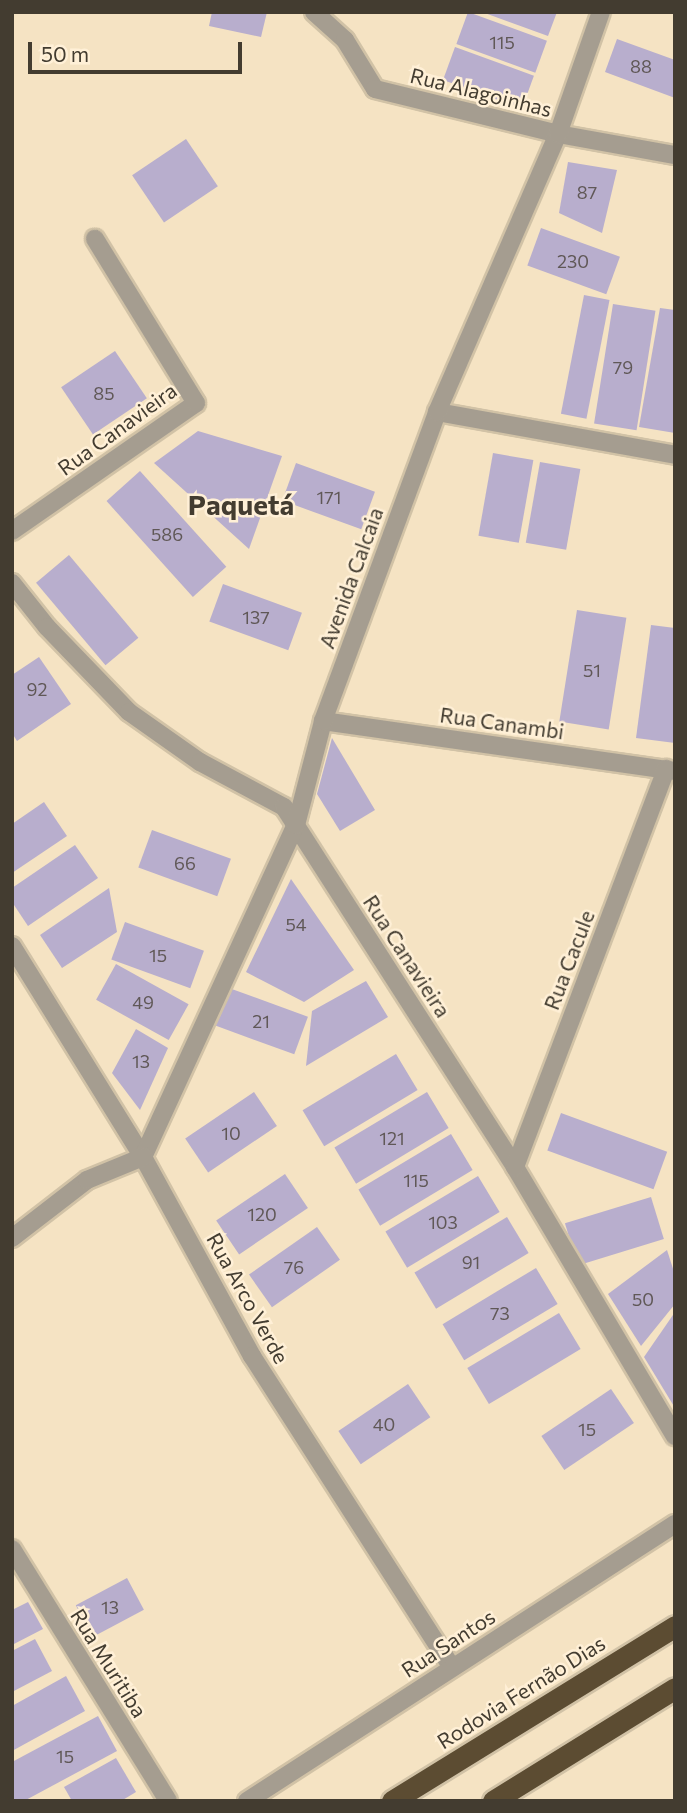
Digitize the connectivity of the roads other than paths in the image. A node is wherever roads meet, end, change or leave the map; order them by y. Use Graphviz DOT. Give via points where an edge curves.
graph roads {
  1 [pos="314,12"];
  2 [pos="601,12"];
  3 [pos="558,134"];
  4 [pos="675,155"];
  5 [pos="95,239"];
  6 [pos="437,412"];
  7 [pos="675,455"];
  8 [pos="12,531"];
  9 [pos="12,583"];
  10 [pos="323,721"];
  11 [pos="670,770"];
  12 [pos="296,825"];
  13 [pos="12,946"];
  14 [pos="143,1157"];
  15 [pos="515,1167"];
  16 [pos="12,1238"];
  17 [pos="675,1436"];
  18 [pos="675,1524"];
  19 [pos="12,1549"];
  20 [pos="19,1577"];
  21 [pos="675,1626"];
  22 [pos="452,1667"];
  23 [pos="675,1688"];
  24 [pos="168,1801"];
  25 [pos="247,1801"];
  26 [pos="392,1801"];
  27 [pos="493,1801"];
  1 -- 3 [label="street, Rua Alagoinhas" via="345,40 374,89"];
  2 -- 3 [label="street, Avenida Calcaia"];
  3 -- 4 [label="street, Rua Alagoinhas"];
  3 -- 6 [label="street, Avenida Calcaia"];
  5 -- 8 [label="street, Rua Canavieira" via="196,403"];
  6 -- 7 [label="street"];
  6 -- 10 [label="street, Avenida Calcaia"];
  9 -- 12 [label="street, Rua Canavieira" via="128,712 200,762 271,796"];
  10 -- 11 [label="street, Rua Canambi"];
  10 -- 12 [label="street, Avenida Calcaia"];
  11 -- 15 [label="street, Rua Cacule"];
  12 -- 14 [label="street, Avenida Calcaia"];
  12 -- 15 [label="street, Rua Canavieira"];
  13 -- 14 [label="street, Rua Arco Verde"];
  14 -- 16 [label="street" via="86,1180"];
  14 -- 22 [label="street, Rua Arco Verde" via="252,1356"];
  15 -- 17 [label="street, Rua Canavieira"];
  18 -- 22 [label="street, Rua Santos"];
  19 -- 20 [label="street, Rua Muritiba"];
  20 -- 24 [label="street, Rua Muritiba"];
  21 -- 26 [label="highway, Rodovia Fernão Dias"];
  22 -- 25 [label="street, Rua Santos"];
  23 -- 27 [label="highway"];
}
